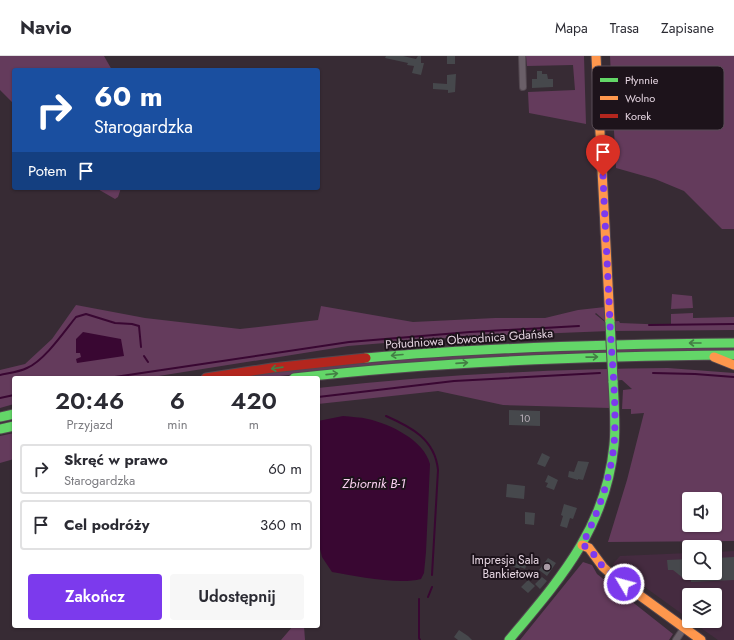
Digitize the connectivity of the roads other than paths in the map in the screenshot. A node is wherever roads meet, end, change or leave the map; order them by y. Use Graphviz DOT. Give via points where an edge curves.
graph roads {
  1 [pos="522,56"];
  2 [pos="596,56"];
  3 [pos="597,66"];
  4 [pos="523,87"];
  5 [pos="600,130"];
  6 [pos="734,343"];
  7 [pos="708,355"];
  8 [pos="734,355"];
  9 [pos="734,365"];
  10 [pos="220,376"];
  11 [pos="312,376"];
  12 [pos="12,414"];
  13 [pos="0,417"];
  14 [pos="12,427"];
  15 [pos="0,430"];
  16 [pos="582,545"];
  17 [pos="682,627"];
  18 [pos="684,628"];
  19 [pos="509,640"];
  20 [pos="676,640"];
  21 [pos="701,640"];
  1 -- 4 [label="street"];
  2 -- 3 [label="main road, bridge"];
  5 -- 16 [label="main road, bridge" via="615,426 606,487"];
  6 -- 10 [label="main road, Południowa Obwodnica Gdańska, one-way" via="565,345 431,352 298,365"];
  7 -- 8 [label="main road, Południowa Obwodnica Gdańska"];
  7 -- 9 [label="main road"];
  11 -- 7 [label="main road, Południowa Obwodnica Gdańska, one-way" via="395,367 480,362"];
  12 -- 13 [label="main road"];
  14 -- 15 [label="main road"];
  16 -- 17 [label="main road" via="589,548 613,576"];
  16 -- 19 [label="main road" via="552,589"];
  18 -- 20 [label="street"];
  18 -- 21 [label="main road"];
}
